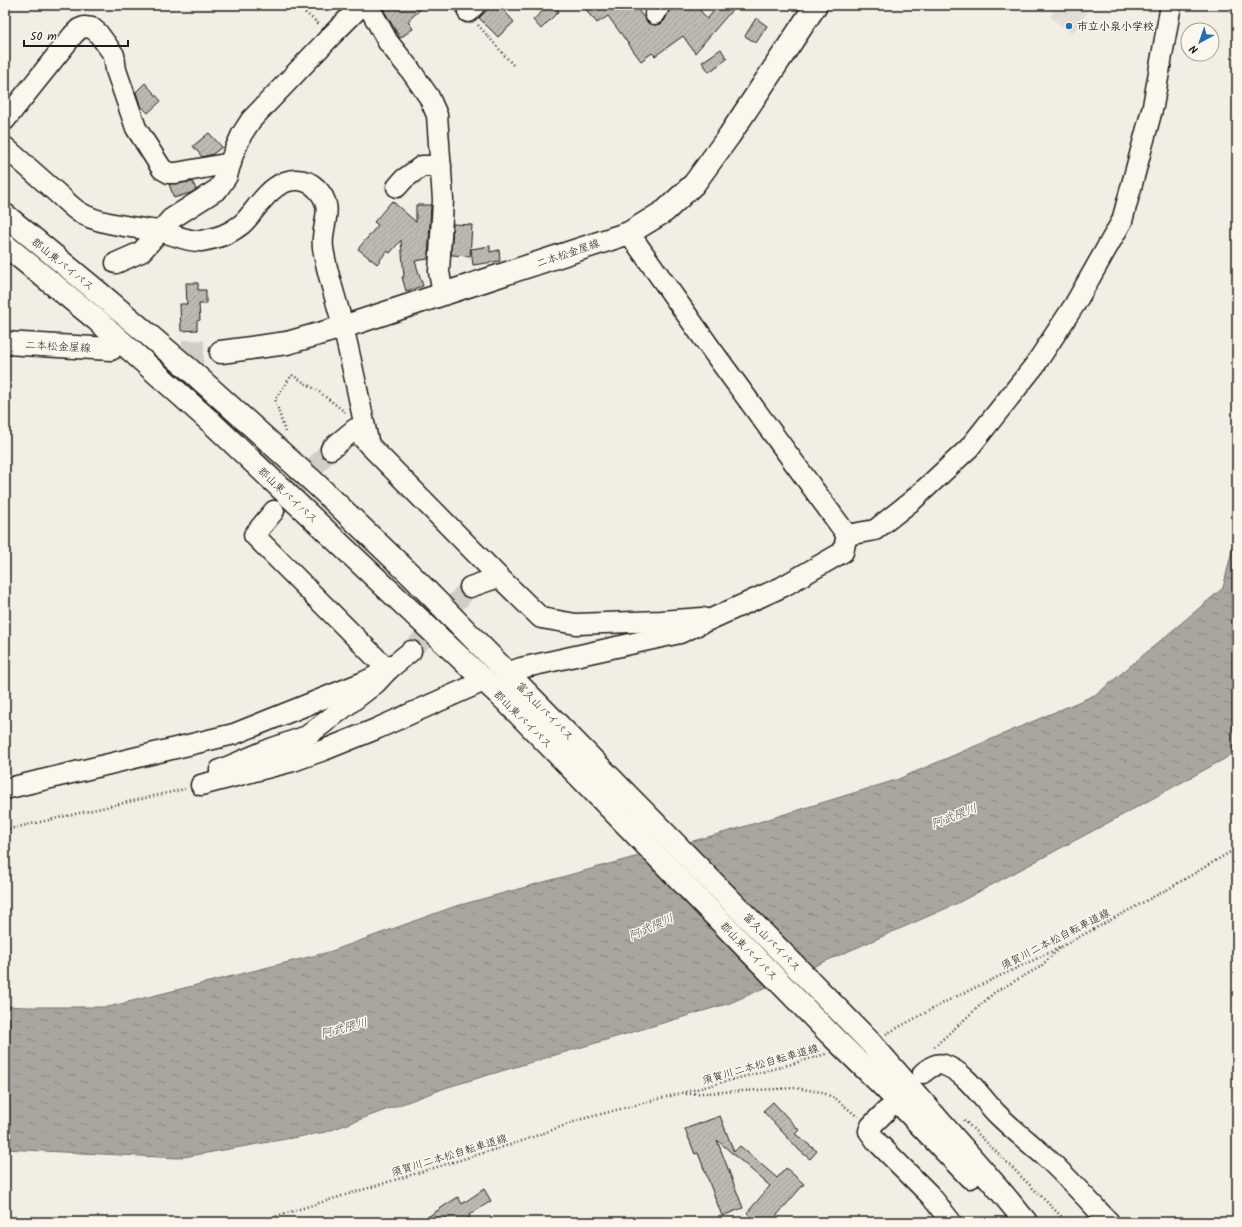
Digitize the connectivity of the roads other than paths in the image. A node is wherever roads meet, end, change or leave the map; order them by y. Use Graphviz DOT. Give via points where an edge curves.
graph roads {
  1 [pos="362,5"];
  2 [pos="368,5"];
  3 [pos="816,5"];
  4 [pos="1171,5"];
  5 [pos="5,120"];
  6 [pos="5,147"];
  7 [pos="231,163"];
  8 [pos="441,166"];
  9 [pos="397,187"];
  10 [pos="5,215"];
  11 [pos="159,231"];
  12 [pos="629,233"];
  13 [pos="5,245"];
  14 [pos="116,263"];
  15 [pos="443,294"];
  16 [pos="343,327"];
  17 [pos="5,343"];
  18 [pos="111,349"];
  19 [pos="221,352"];
  20 [pos="369,445"];
  21 [pos="331,449"];
  22 [pos="274,511"];
  23 [pos="847,535"];
  24 [pos="499,577"];
  25 [pos="470,587"];
  26 [pos="716,617"];
  27 [pos="412,651"];
  28 [pos="388,670"];
  29 [pos="507,673"];
  30 [pos="484,681"];
  31 [pos="5,789"];
  32 [pos="923,1073"];
  33 [pos="886,1110"];
  34 [pos="951,1222"];
  35 [pos="1012,1222"];
  36 [pos="1026,1222"];
  37 [pos="1109,1222"];
  1 -- 7 [label="street" via="251,120 242,134"];
  2 -- 8 [label="street" via="388,42 434,106"];
  3 -- 12 [label="main road, 二本松金屋線" via="694,184 665,211"];
  4 -- 23 [label="street" via="1153,106 1122,221 1075,304 1035,365 970,448 913,500 875,530"];
  5 -- 7 [label="street" via="73,35 79,29 92,28 98,32 114,55 116,70 136,128 162,168 169,173 176,173"];
  6 -- 11 [label="street" via="78,212 107,222"];
  7 -- 11 [label="street" via="227,176 218,190 171,219"];
  8 -- 9 [label="street" via="422,166"];
  8 -- 15 [label="street" via="439,272"];
  10 -- 29 [label="main road, 郡山東バイパス" via="190,370 310,479 413,577"];
  11 -- 14 [label="street" via="141,252"];
  11 -- 16 [label="street" via="200,241 214,238 240,225 275,187 289,180 307,182 320,192 326,205 323,247"];
  12 -- 15 [label="main road, 二本松金屋線"];
  12 -- 23 [label="street"];
  13 -- 30 [label="main road, 郡山東バイパス" via="97,320 213,424"];
  15 -- 16 [label="main road, 二本松金屋線"];
  16 -- 19 [label="main road, 二本松金屋線" via="287,343"];
  16 -- 20 [label="street"];
  17 -- 18 [label="main road, 二本松金屋線"];
  20 -- 21 [label="street" via="355,429"];
  20 -- 24 [label="street"];
  22 -- 28 [label="street" via="254,534"];
  23 -- 26 [label="street" via="843,552 782,587"];
  24 -- 25 [label="street"];
  24 -- 26 [label="street" via="541,618 576,624"];
  26 -- 29 [label="street" via="680,634"];
  27 -- 28 [label="street"];
  28 -- 30 [label="street" via="376,683 307,736 207,775 201,785 293,761 324,750"];
  28 -- 31 [label="street" via="234,734"];
  29 -- 36 [label="main road, 富久山バイパス" via="869,1041"];
  30 -- 35 [label="main road, 郡山東バイパス" via="507,702 831,1043 884,1087"];
  32 -- 37 [label="street" via="931,1066 943,1064 955,1071 1069,1179"];
  33 -- 34 [label="street" via="871,1126 873,1137 930,1195"];
}
